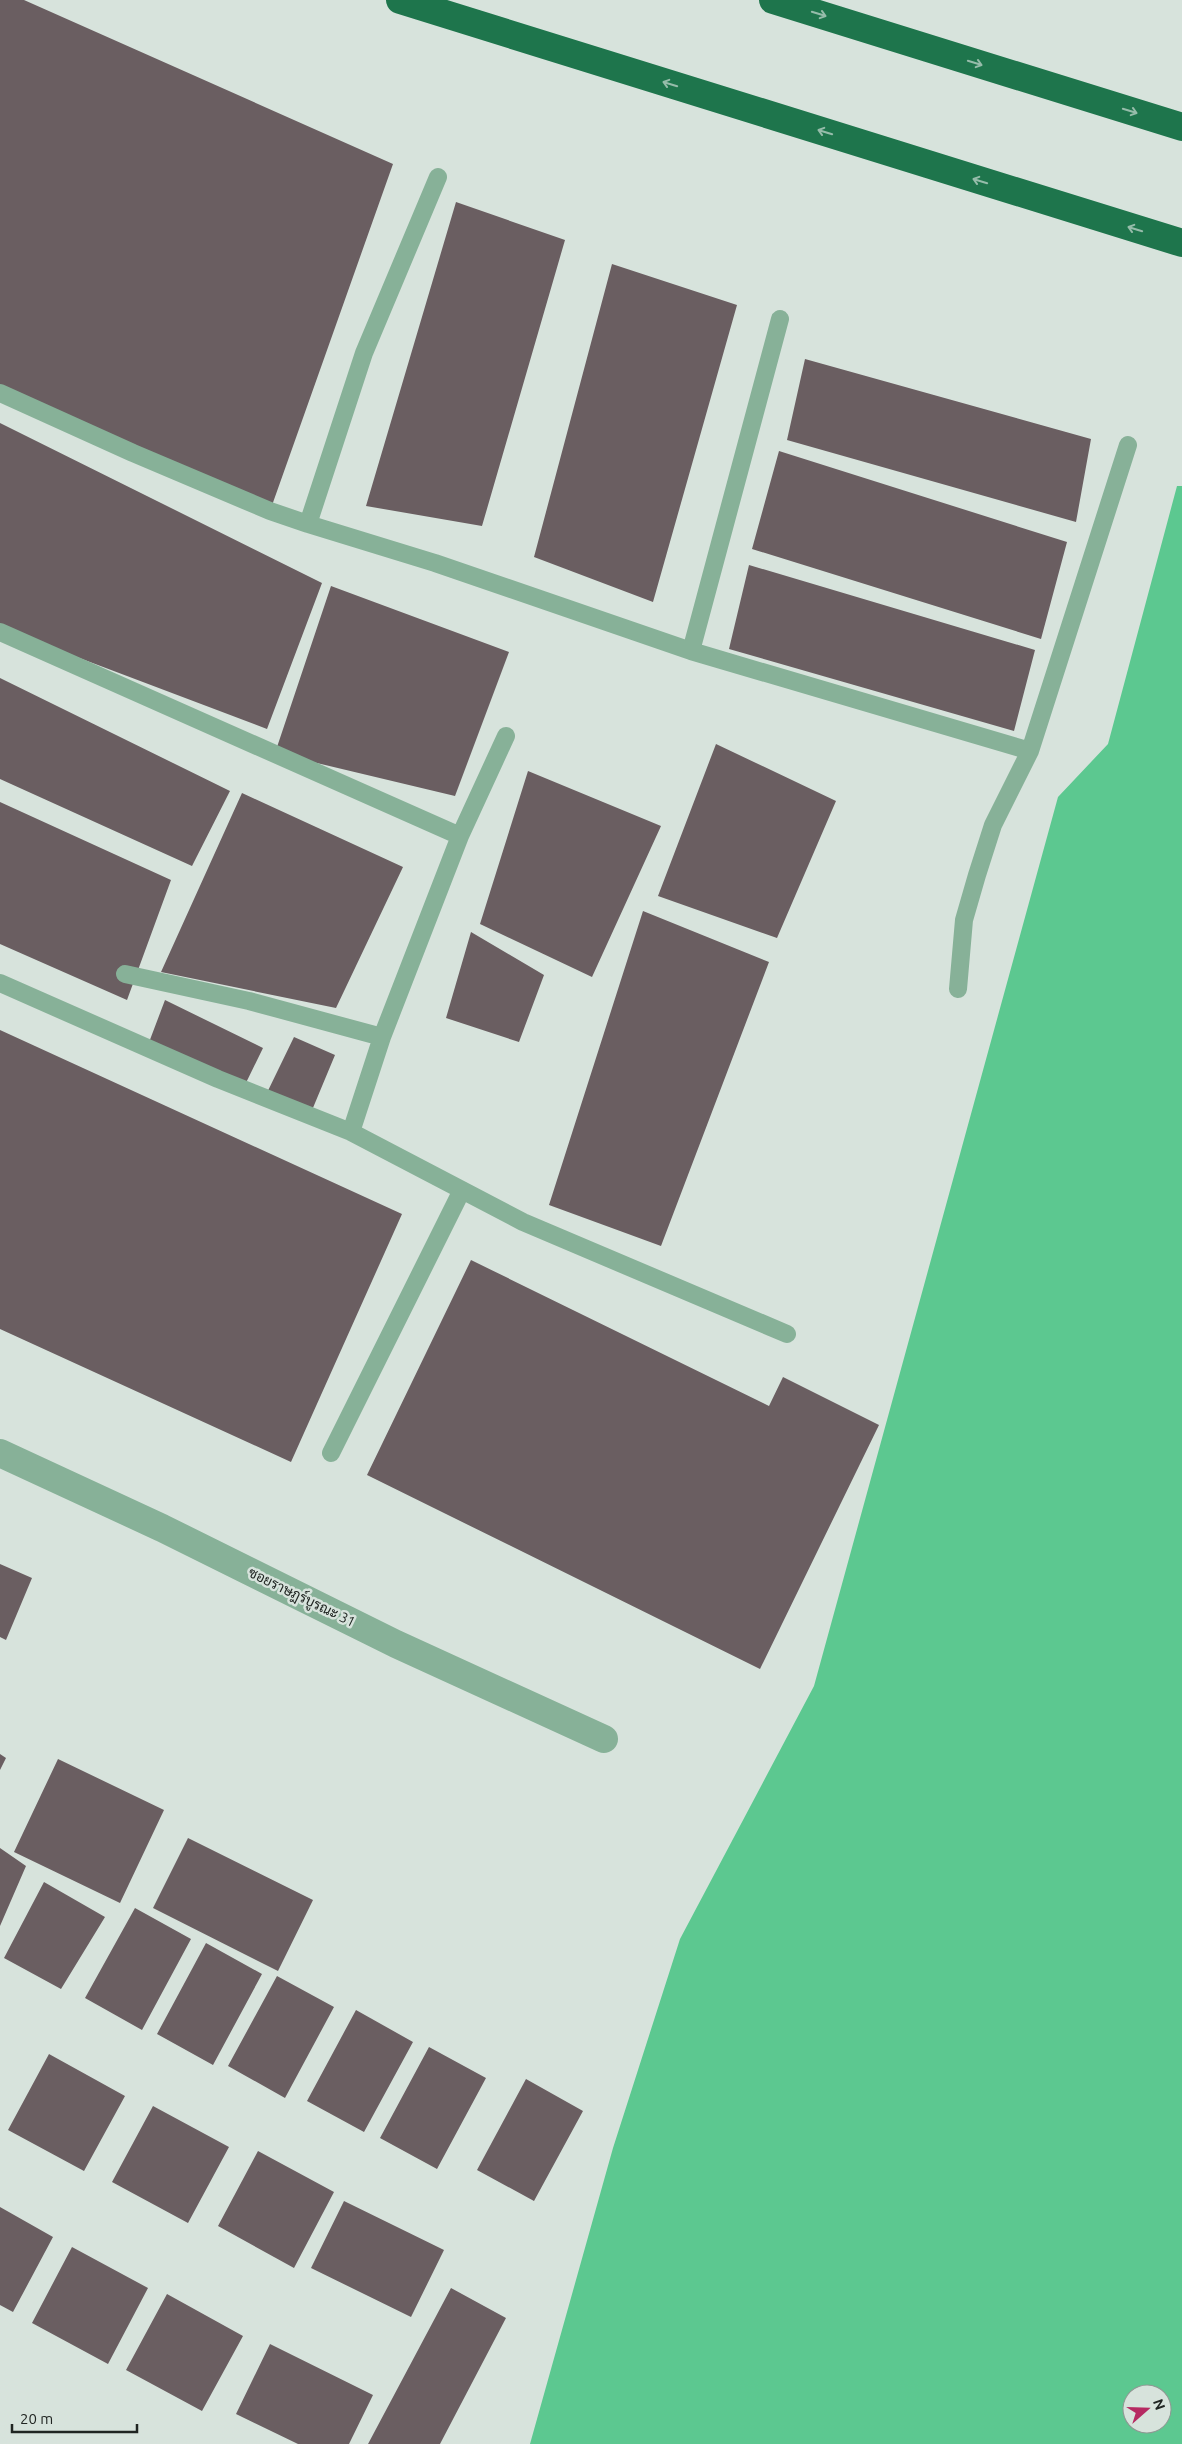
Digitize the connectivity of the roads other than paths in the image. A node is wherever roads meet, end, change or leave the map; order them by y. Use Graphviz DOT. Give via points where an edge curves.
graph roads {
  1 [pos="400,0"];
  2 [pos="773,0"];
  3 [pos="1182,127"];
  4 [pos="438,177"];
  5 [pos="1182,243"];
  6 [pos="780,319"];
  7 [pos="0,394"];
  8 [pos="1128,445"];
  9 [pos="308,524"];
  10 [pos="0,632"];
  11 [pos="691,651"];
  12 [pos="506,736"];
  13 [pos="1030,751"];
  14 [pos="460,836"];
  15 [pos="125,974"];
  16 [pos="0,983"];
  17 [pos="958,989"];
  18 [pos="382,1037"];
  19 [pos="351,1132"];
  20 [pos="462,1190"];
  21 [pos="787,1334"];
  22 [pos="0,1453"];
  23 [pos="331,1453"];
  24 [pos="604,1739"];
  5 -- 1 [label="highway, one-way"];
  2 -- 3 [label="highway, one-way"];
  4 -- 9 [label="lane" via="364,353"];
  6 -- 11 [label="lane"];
  7 -- 9 [label="lane" via="270,511"];
  8 -- 13 [label="lane"];
  9 -- 11 [label="lane" via="435,563"];
  10 -- 14 [label="lane"];
  11 -- 13 [label="lane"];
  12 -- 14 [label="lane"];
  13 -- 17 [label="lane" via="993,825 977,875 964,920"];
  14 -- 18 [label="lane"];
  15 -- 18 [label="lane" via="249,1001"];
  16 -- 19 [label="lane" via="218,1079"];
  18 -- 19 [label="lane"];
  19 -- 20 [label="lane"];
  20 -- 21 [label="lane" via="523,1222"];
  20 -- 23 [label="lane"];
  22 -- 24 [label="street, ซอยราษฎร์บูรณะ 31" via="162,1528 396,1644"];
}
